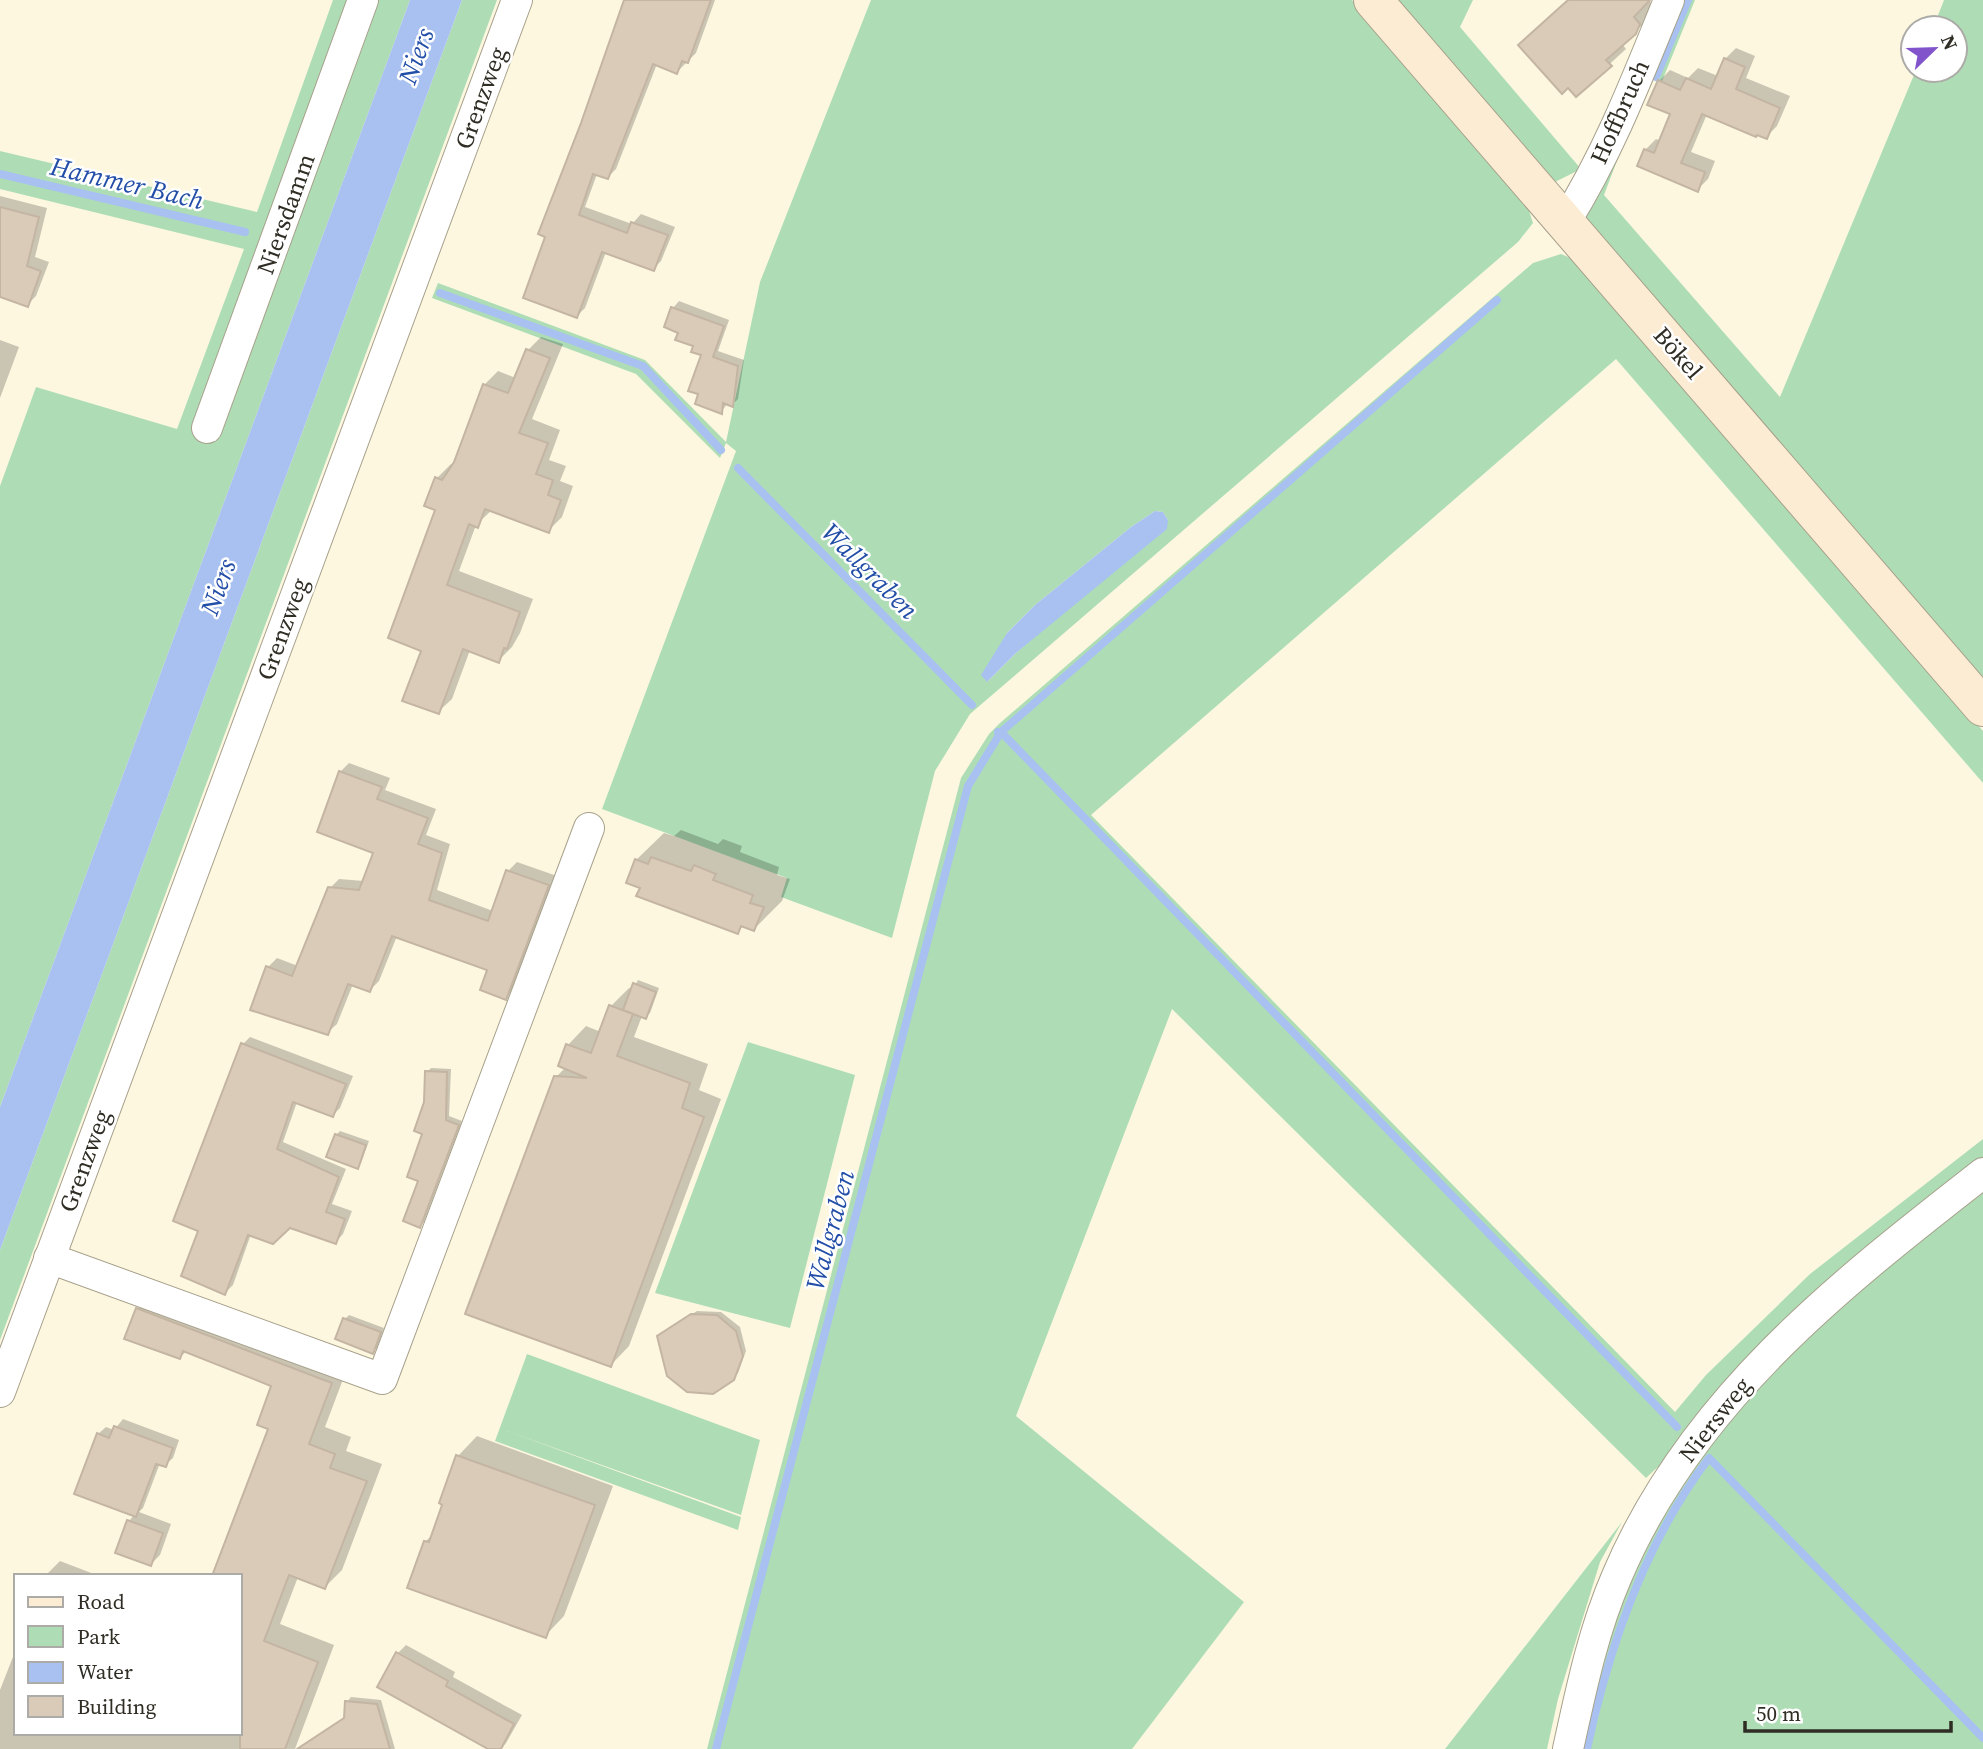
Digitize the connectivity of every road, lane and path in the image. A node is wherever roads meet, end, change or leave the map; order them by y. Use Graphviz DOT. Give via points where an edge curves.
graph roads {
  1 [pos="363,0"];
  2 [pos="517,0"];
  3 [pos="1373,0"];
  4 [pos="1669,0"];
  5 [pos="1565,222"];
  6 [pos="208,428"];
  7 [pos="1983,707"];
  8 [pos="589,828"];
  9 [pos="1983,1173"];
  10 [pos="49,1258"];
  11 [pos="0,1392"];
  12 [pos="1568,1749"];
  1 -- 6 [label="street, Niersdamm"];
  2 -- 10 [label="street, Grenzweg"];
  3 -- 5 [label="main road, Bökel"];
  4 -- 5 [label="street, Hoffbruch" via="1611,137"];
  5 -- 7 [label="main road, Bökel"];
  8 -- 10 [label="street" via="382,1379"];
  9 -- 12 [label="street, Niersweg" via="1866,1264 1804,1320 1754,1370 1689,1451 1636,1533 1613,1585 1589,1659"];
  10 -- 11 [label="street, Grenzweg"];
}
